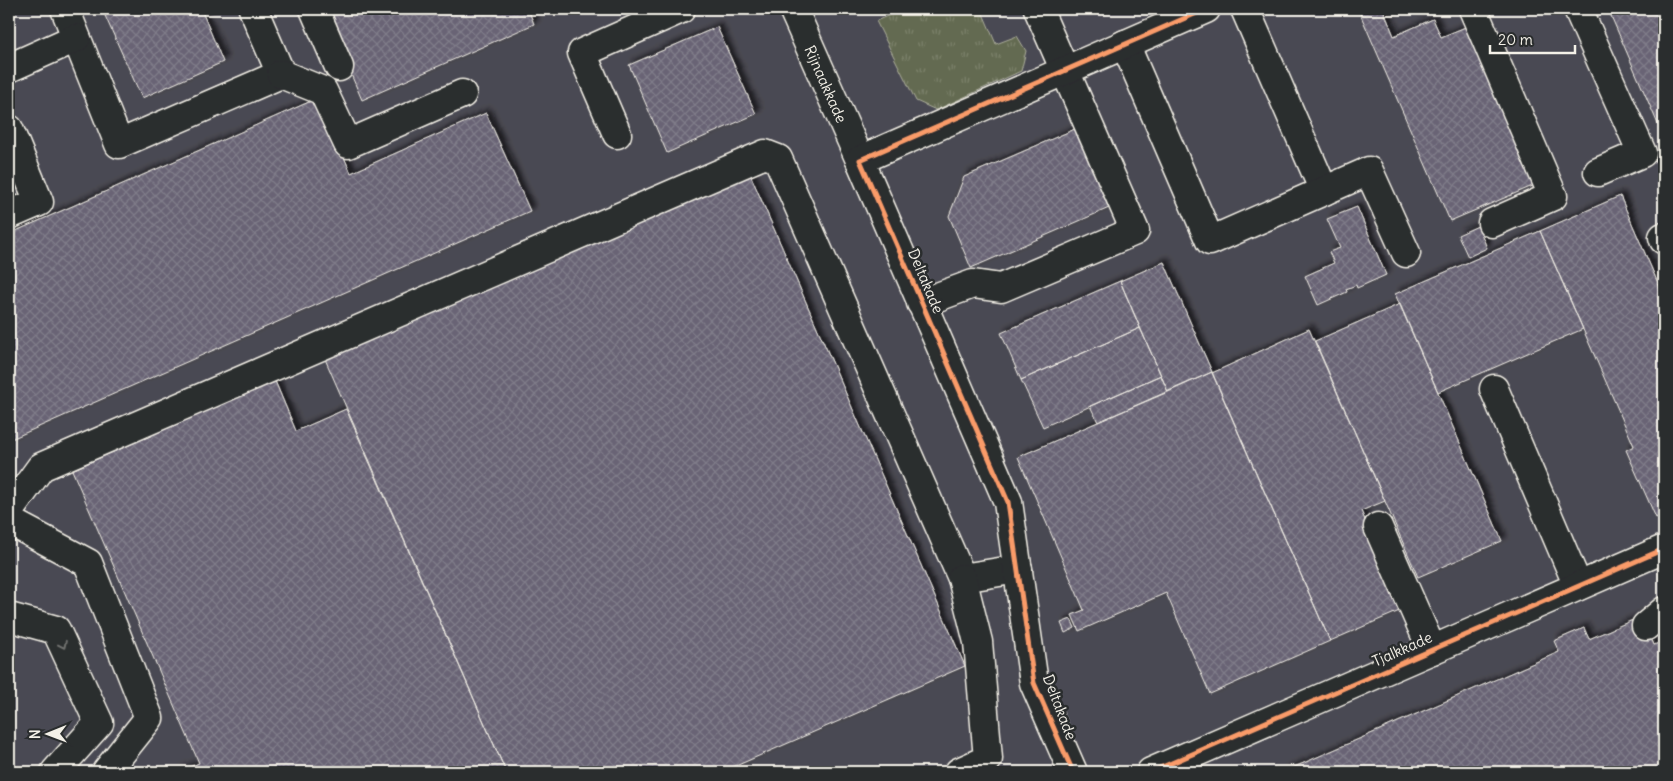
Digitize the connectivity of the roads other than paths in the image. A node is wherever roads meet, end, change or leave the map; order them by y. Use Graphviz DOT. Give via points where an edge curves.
graph roads {
  1 [pos="64,9"];
  2 [pos="253,9"];
  3 [pos="314,9"];
  4 [pos="681,9"];
  5 [pos="793,9"];
  6 [pos="1038,9"];
  7 [pos="1206,9"];
  8 [pos="1245,9"];
  9 [pos="1473,9"];
  10 [pos="1578,9"];
  11 [pos="76,38"];
  12 [pos="1125,44"];
  13 [pos="340,67"];
  14 [pos="9,68"];
  15 [pos="1066,70"];
  16 [pos="281,74"];
  17 [pos="462,94"];
  18 [pos="9,129"];
  19 [pos="617,134"];
  20 [pos="860,160"];
  21 [pos="1598,172"];
  22 [pos="1324,191"];
  23 [pos="9,215"];
  24 [pos="1492,223"];
  25 [pos="1406,252"];
  26 [pos="921,303"];
  27 [pos="1494,389"];
  28 [pos="9,511"];
  29 [pos="9,521"];
  30 [pos="1378,527"];
  31 [pos="1664,549"];
  32 [pos="1018,570"];
  33 [pos="962,578"];
  34 [pos="1578,586"];
  35 [pos="9,617"];
  36 [pos="1432,650"];
  37 [pos="55,772"];
  38 [pos="106,772"];
  39 [pos="959,772"];
  40 [pos="1073,772"];
  41 [pos="1151,772"];
  1 -- 11 [label="street"];
  2 -- 16 [label="street"];
  3 -- 13 [label="street"];
  4 -- 19 [label="street" via="582,53"];
  5 -- 20 [label="street, Rijnaakkade"];
  6 -- 15 [label="street"];
  7 -- 12 [label="street"];
  8 -- 22 [label="street"];
  9 -- 24 [label="street" via="1553,196"];
  10 -- 21 [label="street" via="1642,153"];
  11 -- 14 [label="street"];
  11 -- 16 [label="street" via="119,144"];
  12 -- 15 [label="street"];
  12 -- 22 [label="street" via="1210,241"];
  15 -- 20 [label="street"];
  15 -- 26 [label="street" via="1135,231 1001,288 973,284"];
  16 -- 17 [label="street" via="323,91 348,144"];
  18 -- 23 [label="street" via="39,202"];
  20 -- 26 [label="street, Deltakade"];
  22 -- 25 [label="street" via="1369,171"];
  26 -- 32 [label="street, Deltakade" via="1008,502"];
  27 -- 34 [label="street"];
  28 -- 33 [label="street" via="41,467 765,154 778,160"];
  29 -- 38 [label="street" via="88,563 145,709 148,718"];
  30 -- 36 [label="street"];
  31 -- 34 [label="street, Tjalkkade"];
  32 -- 33 [label="street"];
  32 -- 40 [label="street, Deltakade" via="1034,683"];
  33 -- 39 [label="street" via="978,642 988,759"];
  34 -- 36 [label="street, Tjalkkade"];
  35 -- 37 [label="street, one-way" via="56,630 99,723"];
  36 -- 41 [label="street, Tjalkkade"];
}
